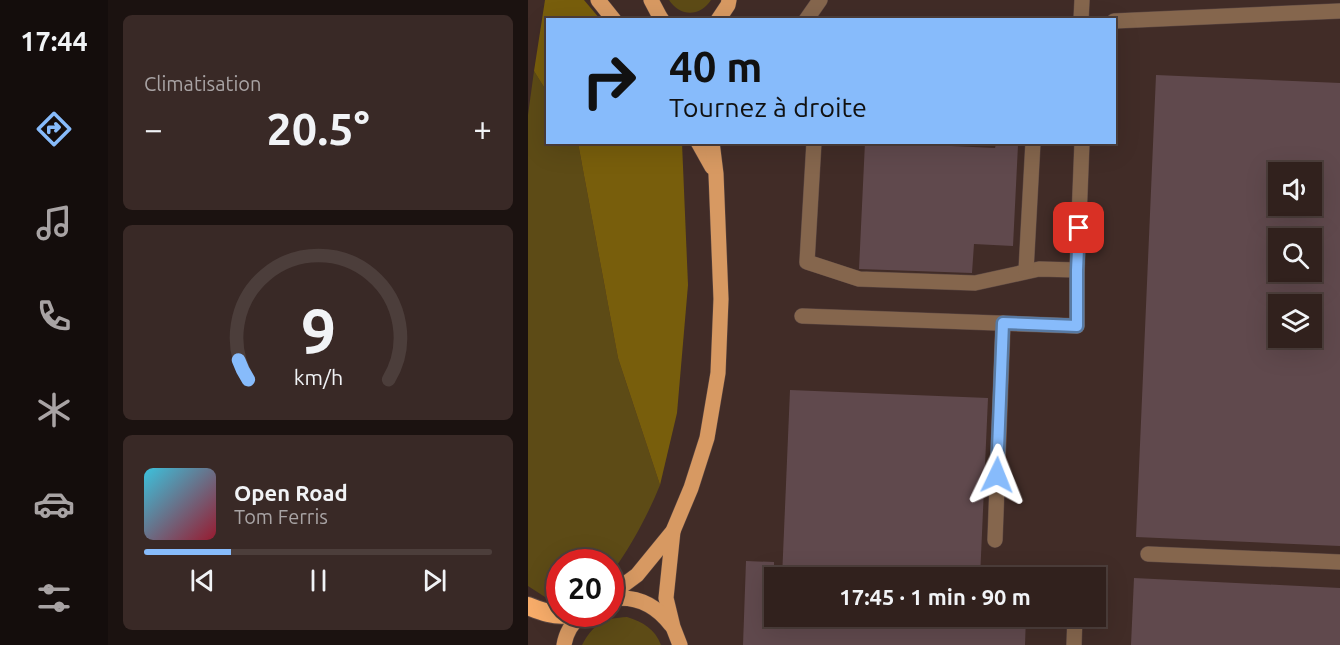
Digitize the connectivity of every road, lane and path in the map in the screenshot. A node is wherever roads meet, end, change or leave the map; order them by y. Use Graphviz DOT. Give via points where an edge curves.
graph roads {
  1 [pos="597,0"];
  2 [pos="651,0"];
  3 [pos="729,0"];
  4 [pos="820,0"];
  5 [pos="1082,0"];
  6 [pos="1340,10"];
  7 [pos="612,18"];
  8 [pos="661,18"];
  9 [pos="719,18"];
  10 [pos="807,18"];
  11 [pos="1081,18"];
  12 [pos="1116,21"];
  13 [pos="699,144"];
  14 [pos="712,144"];
  15 [pos="814,144"];
  16 [pos="1033,144"];
  17 [pos="1082,144"];
  18 [pos="716,174"];
  19 [pos="1077,270"];
  20 [pos="1026,271"];
  21 [pos="802,316"];
  22 [pos="1003,323"];
  23 [pos="673,531"];
  24 [pos="995,540"];
  25 [pos="1148,554"];
  26 [pos="1340,562"];
  27 [pos="624,585"];
  28 [pos="624,598"];
  29 [pos="528,606"];
  30 [pos="546,613"];
  31 [pos="571,627"];
  32 [pos="673,627"];
  33 [pos="1075,627"];
  34 [pos="564,645"];
  35 [pos="680,645"];
  36 [pos="1074,645"];
  1 -- 7 [label="main road"];
  2 -- 8 [label="main road"];
  3 -- 9 [label="main road"];
  4 -- 10 [label="street"];
  5 -- 11 [label="street"];
  6 -- 12 [label="street"];
  13 -- 18 [label="main road"];
  14 -- 18 [label="main road"];
  15 -- 20 [label="street" via="807,262 859,279 975,283"];
  16 -- 20 [label="street"];
  17 -- 19 [label="street"];
  18 -- 23 [label="main road" via="721,299 718,373 707,438"];
  19 -- 20 [label="street"];
  19 -- 22 [label="street" via="1077,326"];
  21 -- 22 [label="street"];
  22 -- 24 [label="street"];
  23 -- 27 [label="main road"];
  23 -- 32 [label="main road" via="666,598"];
  25 -- 26 [label="street"];
  28 -- 32 [label="main road" via="651,605"];
  29 -- 30 [label="highway"];
  31 -- 34 [label="main road"];
  32 -- 35 [label="main road"];
  33 -- 36 [label="street"];
}
